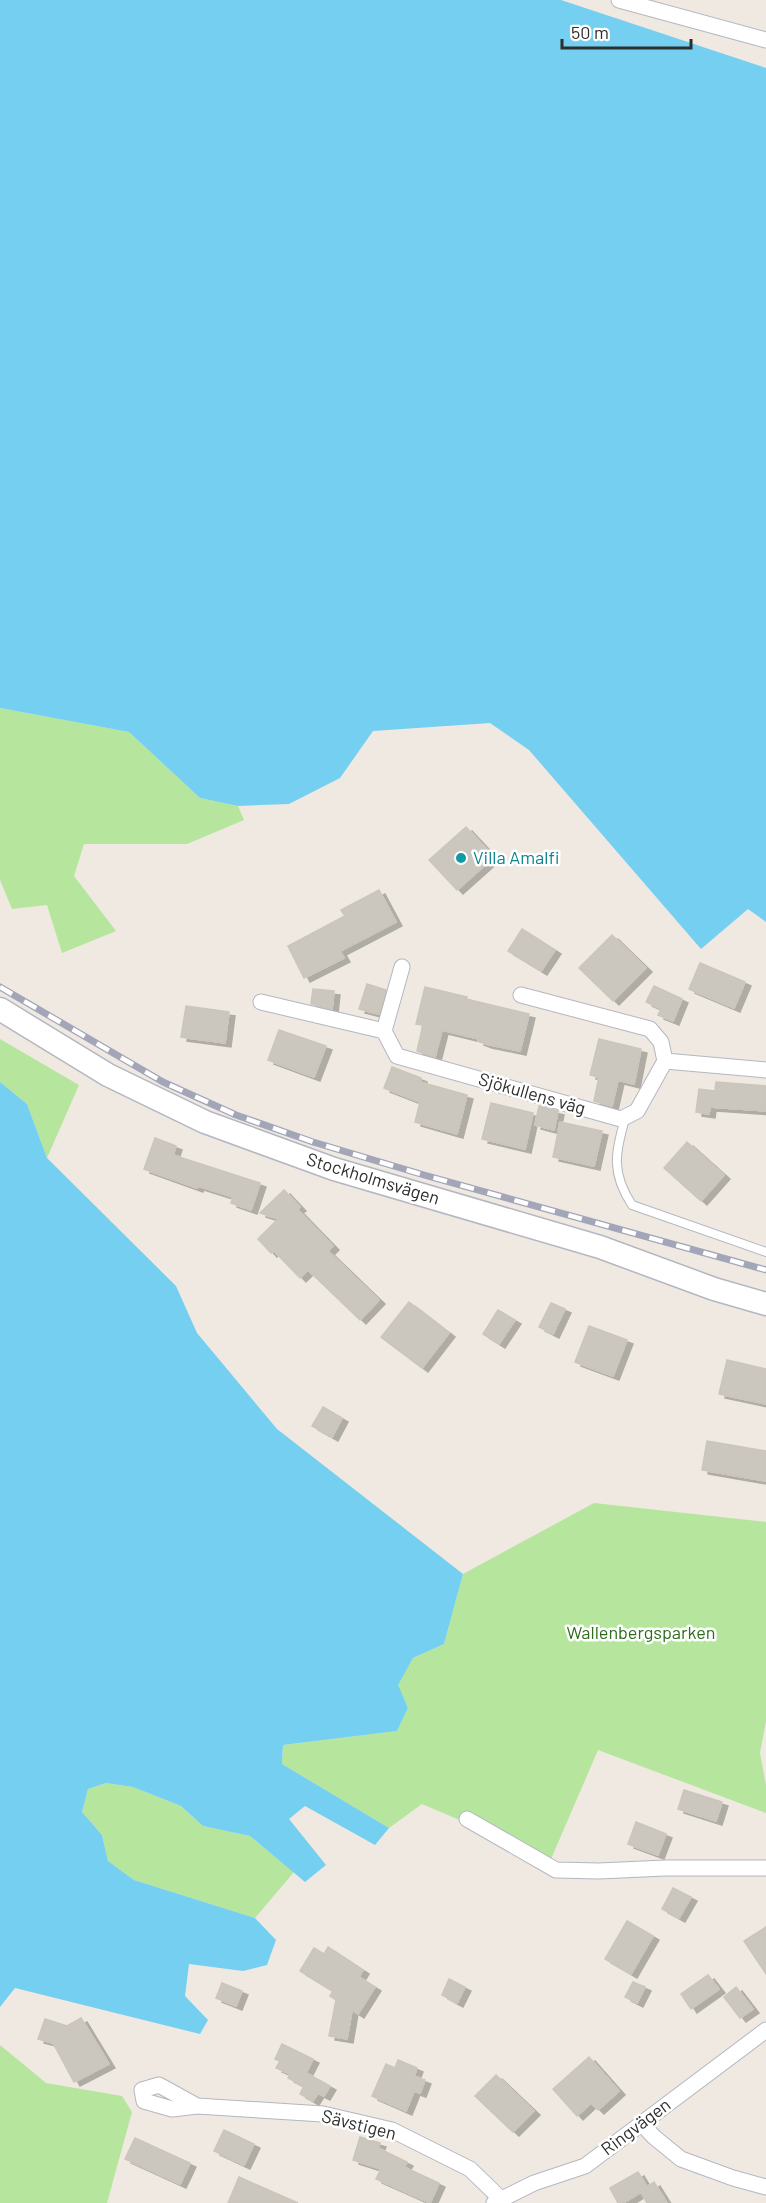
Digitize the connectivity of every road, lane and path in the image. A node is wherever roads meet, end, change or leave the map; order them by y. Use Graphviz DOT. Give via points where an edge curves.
graph roads {
  1 [pos="619,0"];
  2 [pos="766,40"];
  3 [pos="402,967"];
  4 [pos="521,995"];
  5 [pos="261,1002"];
  6 [pos="0,1009"];
  7 [pos="384,1031"];
  8 [pos="665,1061"];
  9 [pos="766,1070"];
  10 [pos="625,1117"];
  11 [pos="766,1252"];
  12 [pos="766,1304"];
  13 [pos="467,1819"];
  14 [pos="766,1868"];
  15 [pos="766,2030"];
  16 [pos="197,2106"];
  17 [pos="641,2123"];
  18 [pos="766,2187"];
  19 [pos="498,2201"];
  1 -- 2 [label="street"];
  3 -- 7 [label="street"];
  4 -- 8 [label="street" via="650,1029 661,1042"];
  5 -- 7 [label="street"];
  6 -- 12 [label="main road, Stockholmsvägen" via="108,1075 205,1122 334,1169 600,1247"];
  7 -- 10 [label="street, Sjökullens väg" via="397,1056"];
  8 -- 9 [label="street"];
  8 -- 10 [label="street" via="637,1111"];
  10 -- 11 [label="lane" via="616,1166 621,1188 632,1205"];
  13 -- 14 [label="street" via="556,1870"];
  15 -- 17 [label="street, Ringvägen"];
  16 -- 19 [label="street, Sävstigen" via="323,2114 392,2130 470,2169"];
  17 -- 18 [label="street" via="681,2159"];
  17 -- 19 [label="street, Ringvägen" via="585,2166 534,2183"];
}
